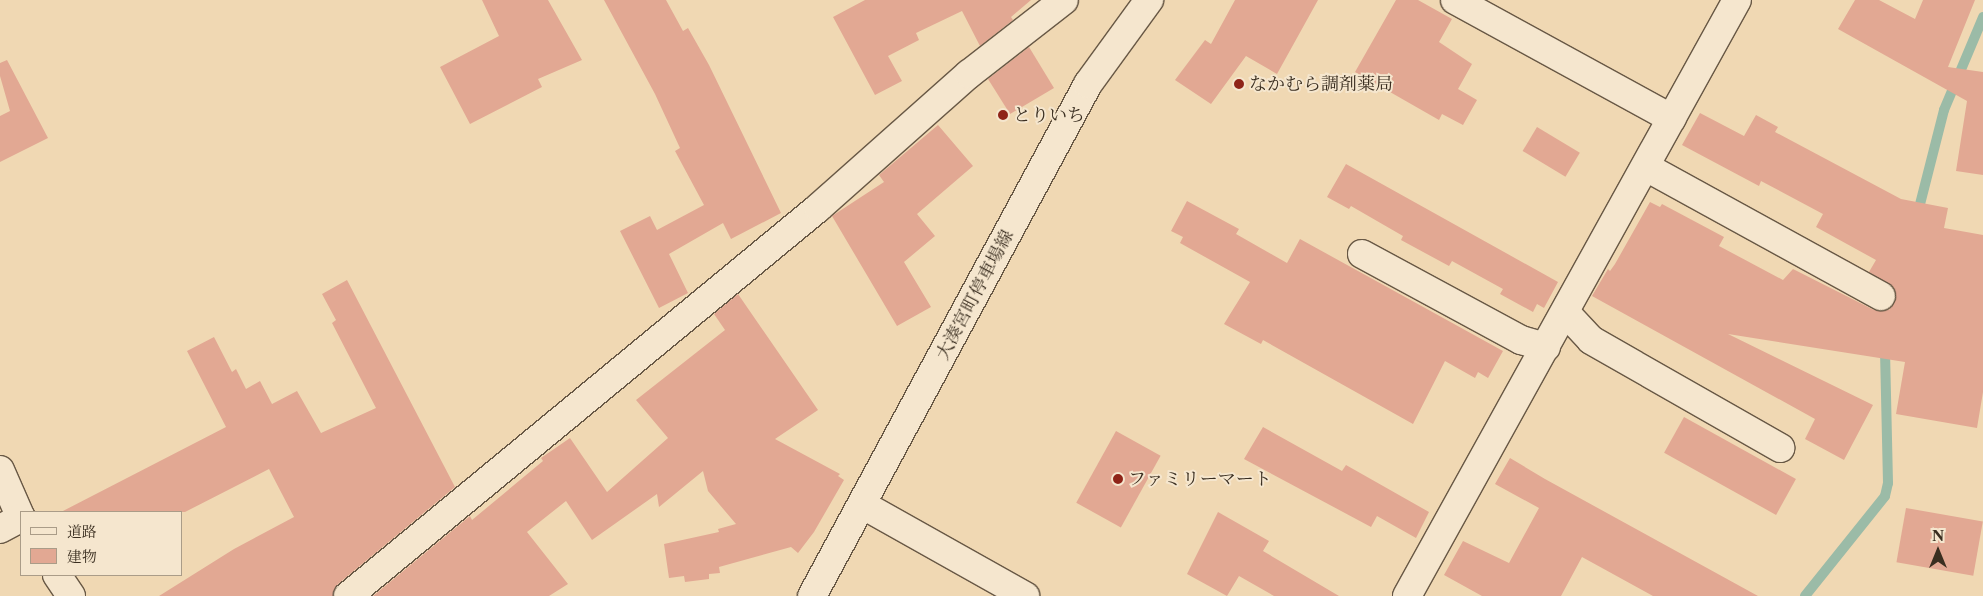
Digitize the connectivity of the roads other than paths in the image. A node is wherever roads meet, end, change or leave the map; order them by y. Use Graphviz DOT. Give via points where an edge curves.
graph roads {
  1 [pos="1064,0"];
  2 [pos="1149,0"];
  3 [pos="1455,0"];
  4 [pos="1737,0"];
  5 [pos="1672,119"];
  6 [pos="1646,167"];
  7 [pos="1362,254"];
  8 [pos="1880,296"];
  9 [pos="1565,312"];
  10 [pos="1546,347"];
  11 [pos="1780,448"];
  12 [pos="0,470"];
  13 [pos="863,505"];
  14 [pos="20,516"];
  15 [pos="20,518"];
  16 [pos="0,528"];
  17 [pos="58,576"];
  18 [pos="1411,594"];
  19 [pos="70,596"];
  20 [pos="348,596"];
  21 [pos="812,596"];
  22 [pos="1025,596"];
  1 -- 20 [label="street" via="969,74 818,208"];
  2 -- 13 [label="street, 大湊宮町停車場線" via="1088,84"];
  3 -- 5 [label="street"];
  4 -- 5 [label="street"];
  5 -- 6 [label="street"];
  6 -- 8 [label="street"];
  6 -- 9 [label="street"];
  7 -- 10 [label="street" via="1521,340"];
  9 -- 10 [label="street"];
  9 -- 11 [label="street" via="1591,340"];
  10 -- 18 [label="street"];
  12 -- 14 [label="street"];
  13 -- 21 [label="street, 大湊宮町停車場線"];
  13 -- 22 [label="street"];
  15 -- 16 [label="street"];
  17 -- 19 [label="street"];
}
